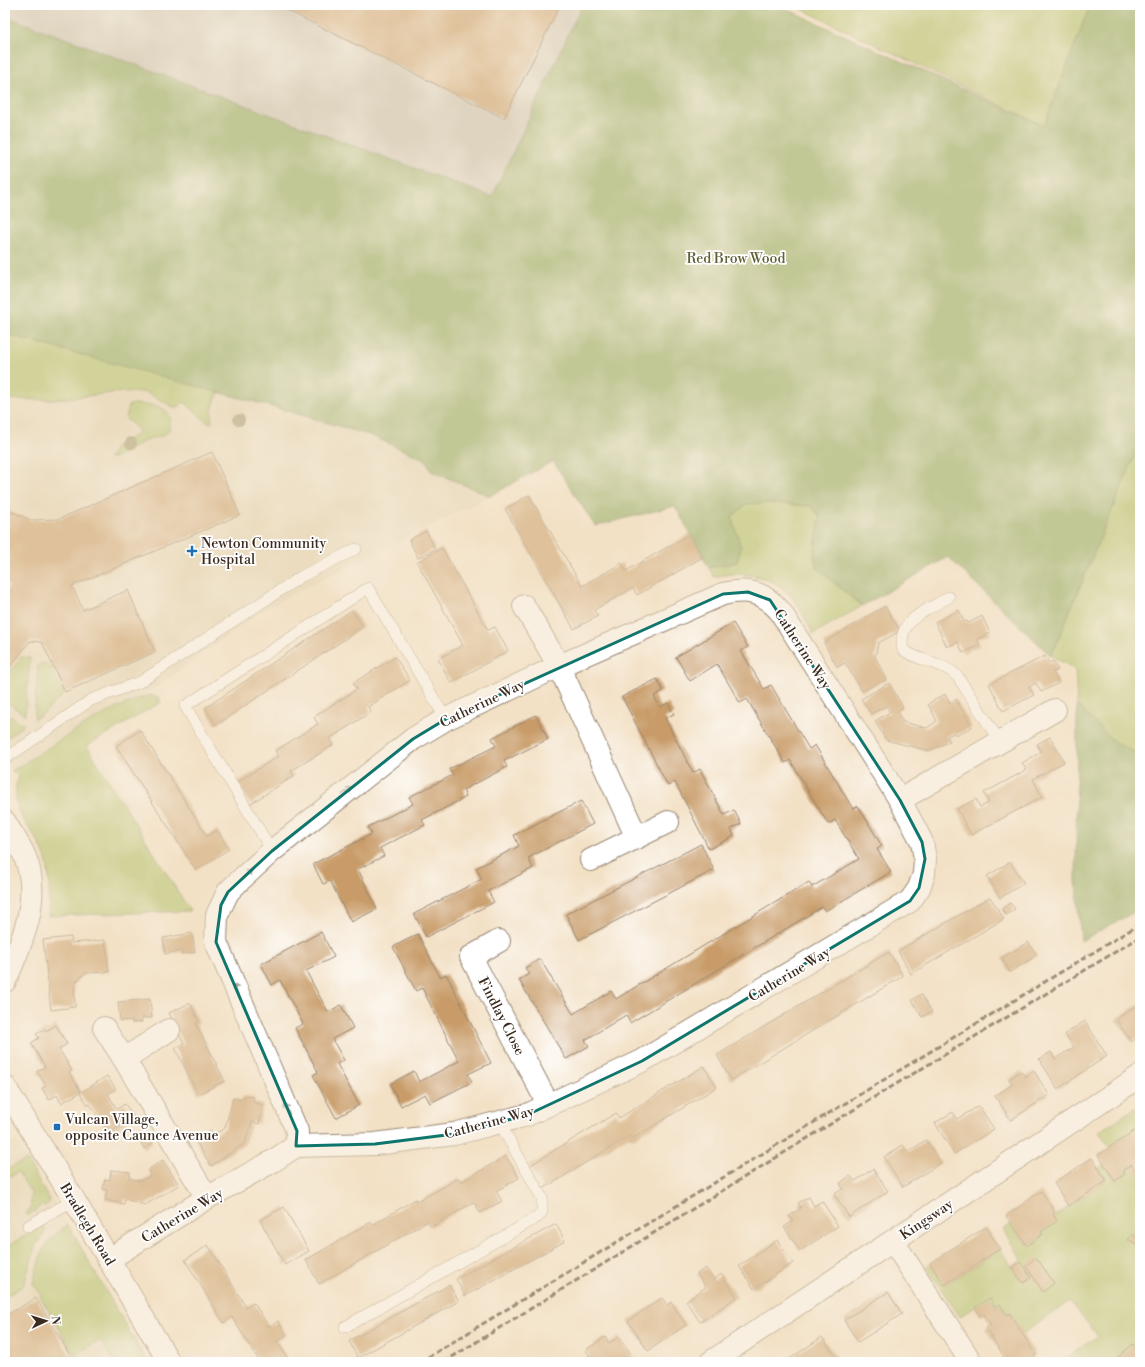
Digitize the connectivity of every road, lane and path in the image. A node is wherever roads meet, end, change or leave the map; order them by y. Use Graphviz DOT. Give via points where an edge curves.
graph roads {
  1 [pos="356,550"];
  2 [pos="949,597"];
  3 [pos="524,606"];
  4 [pos="559,666"];
  5 [pos="1055,710"];
  6 [pos="446,719"];
  7 [pos="1000,742"];
  8 [pos="5,759"];
  9 [pos="900,800"];
  10 [pos="5,822"];
  11 [pos="668,822"];
  12 [pos="637,838"];
  13 [pos="272,851"];
  14 [pos="591,860"];
  15 [pos="499,941"];
  16 [pos="11,953"];
  17 [pos="5,981"];
  18 [pos="104,1028"];
  19 [pos="168,1030"];
  20 [pos="124,1059"];
  21 [pos="1140,1076"];
  22 [pos="5,1087"];
  23 [pos="548,1104"];
  24 [pos="499,1122"];
  25 [pos="296,1146"];
  26 [pos="207,1198"];
  27 [pos="74,1200"];
  28 [pos="28,1226"];
  29 [pos="893,1241"];
  30 [pos="109,1259"];
  31 [pos="345,1327"];
  32 [pos="169,1362"];
  33 [pos="711,1362"];
  34 [pos="971,1362"];
  1 -- 8 [label="lane" via="302,576 140,682 91,700"];
  2 -- 7 [label="lane" via="909,620 903,635 903,650 952,670"];
  3 -- 4 [label="street"];
  4 -- 6 [label="street, Catherine Way"];
  4 -- 9 [label="street, Catherine Way" via="723,594 736,591 758,594 770,600 780,611"];
  4 -- 12 [label="street"];
  5 -- 7 [label="street"];
  13 -- 6 [label="street, Catherine Way, one-way" via="413,739"];
  6 -- 13 [label="lane" via="368,588 185,706"];
  7 -- 9 [label="street"];
  9 -- 23 [label="street, Catherine Way" via="922,842 925,859 924,874 919,888 910,901 642,1061"];
  10 -- 16 [label="street" via="24,856 32,894 26,931"];
  11 -- 12 [label="street"];
  12 -- 14 [label="street"];
  25 -- 13 [label="street, Catherine Way, one-way" via="297,1131 216,942 217,915 228,892"];
  15 -- 23 [label="street, Findlay Close" via="471,957"];
  16 -- 17 [label="street"];
  18 -- 20 [label="street"];
  19 -- 20 [label="street"];
  20 -- 26 [label="street"];
  21 -- 29 [label="street, Kingsway"];
  22 -- 27 [label="street, Bradlegh Road"];
  23 -- 24 [label="street, Catherine Way" via="527,1115"];
  24 -- 25 [label="street, Catherine Way" via="454,1134 375,1144"];
  24 -- 31 [label="lane" via="542,1198 542,1212 538,1217"];
  25 -- 26 [label="street, Catherine Way"];
  26 -- 30 [label="street, Catherine Way"];
  27 -- 28 [label="lane"];
  27 -- 30 [label="street, Bradlegh Road"];
  29 -- 33 [label="street, Kingsway"];
  29 -- 34 [label="street"];
  30 -- 32 [label="street, Bradlegh Road"];
}
